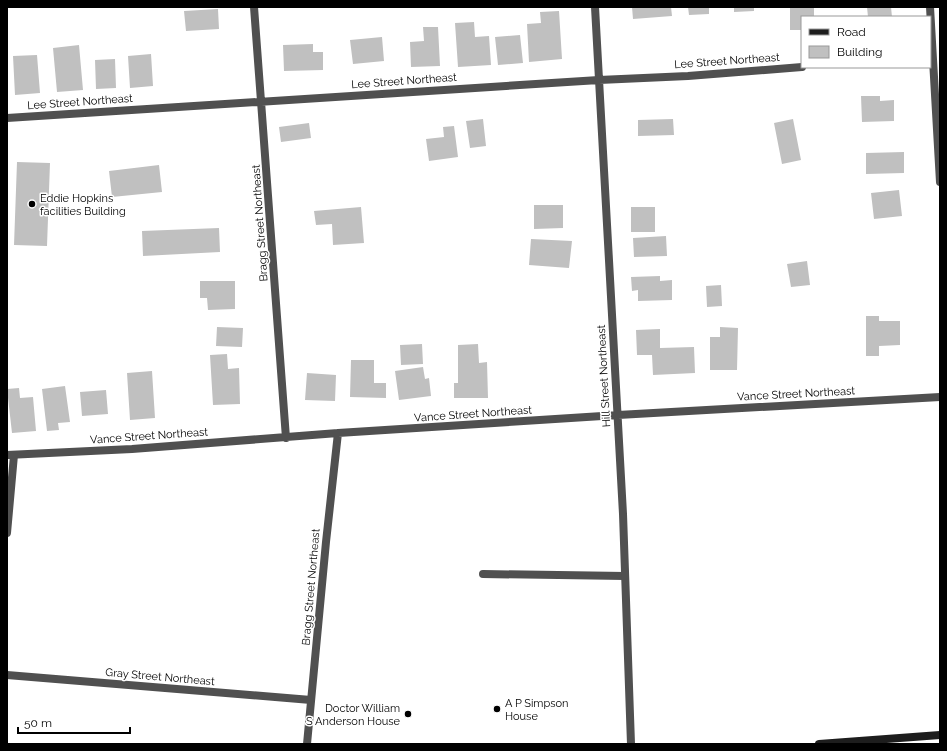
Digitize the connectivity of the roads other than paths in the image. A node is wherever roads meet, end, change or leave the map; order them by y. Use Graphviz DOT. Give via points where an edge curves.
graph roads {
  1 [pos="254,7"];
  2 [pos="595,7"];
  3 [pos="931,19"];
  4 [pos="934,56"];
  5 [pos="801,67"];
  6 [pos="599,80"];
  7 [pos="262,102"];
  8 [pos="7,118"];
  9 [pos="940,182"];
  10 [pos="940,397"];
  11 [pos="618,416"];
  12 [pos="338,433"];
  13 [pos="286,438"];
  14 [pos="11,455"];
  15 [pos="7,533"];
  16 [pos="483,574"];
  17 [pos="625,576"];
  18 [pos="7,676"];
  19 [pos="311,700"];
  20 [pos="940,735"];
  21 [pos="307,744"];
  22 [pos="631,744"];
  23 [pos="819,744"];
  24 [pos="825,744"];
  1 -- 7 [label="street, Bragg Street Northeast"];
  2 -- 6 [label="street, Hill Street Northeast"];
  3 -- 4 [label="street"];
  4 -- 9 [label="street"];
  5 -- 6 [label="street, Lee Street Northeast"];
  6 -- 7 [label="street, Lee Street Northeast"];
  6 -- 11 [label="street, Hill Street Northeast"];
  7 -- 8 [label="street, Lee Street Northeast"];
  7 -- 13 [label="street, Bragg Street Northeast"];
  10 -- 11 [label="street, Vance Street Northeast"];
  11 -- 12 [label="street, Vance Street Northeast"];
  11 -- 17 [label="street, Hill Street Northeast"];
  12 -- 13 [label="street, Vance Street Northeast"];
  12 -- 19 [label="street, Bragg Street Northeast"];
  13 -- 14 [label="street, Vance Street Northeast"];
  14 -- 15 [label="street"];
  16 -- 17 [label="street"];
  17 -- 22 [label="street, Hill Street Northeast"];
  18 -- 19 [label="street, Gray Street Northeast"];
  19 -- 21 [label="street, Bragg Street Northeast"];
  20 -- 24 [label="street"];
  23 -- 24 [label="street"];
}
